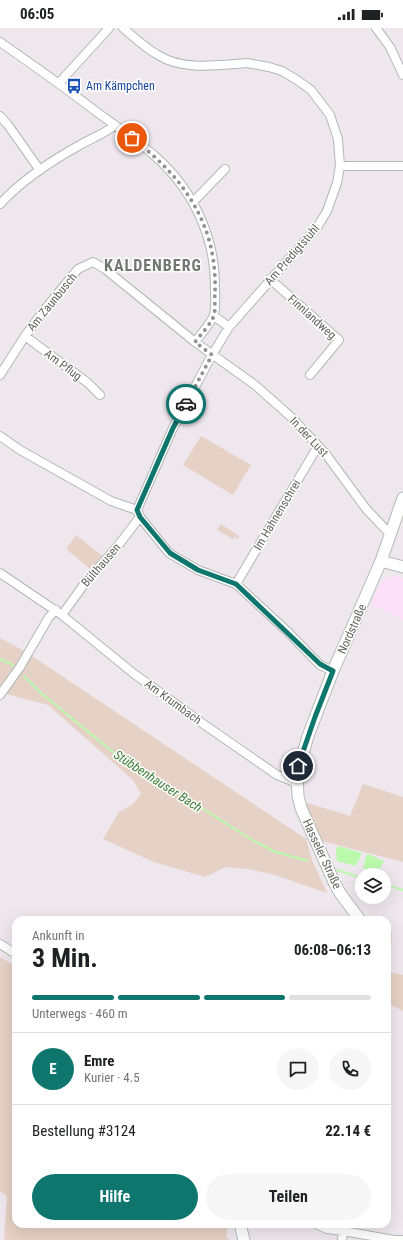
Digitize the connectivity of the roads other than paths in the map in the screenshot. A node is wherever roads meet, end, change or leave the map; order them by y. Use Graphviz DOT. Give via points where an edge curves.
graph roads {
  1 [pos="109,28"];
  2 [pos="123,28"];
  3 [pos="376,28"];
  4 [pos="0,42"];
  5 [pos="403,75"];
  6 [pos="59,83"];
  7 [pos="0,116"];
  8 [pos="115,125"];
  9 [pos="340,166"];
  10 [pos="403,166"];
  11 [pos="39,169"];
  12 [pos="225,169"];
  13 [pos="193,202"];
  14 [pos="0,204"];
  15 [pos="270,279"];
  16 [pos="214,316"];
  17 [pos="229,327"];
  18 [pos="25,336"];
  19 [pos="195,342"];
  20 [pos="212,355"];
  21 [pos="0,375"];
  22 [pos="310,375"];
  23 [pos="100,395"];
  24 [pos="0,436"];
  25 [pos="318,446"];
  26 [pos="403,498"];
  27 [pos="139,513"];
  28 [pos="390,534"];
  29 [pos="381,561"];
  30 [pos="403,567"];
  31 [pos="0,574"];
  32 [pos="236,584"];
  33 [pos="59,613"];
  34 [pos="333,671"];
  35 [pos="0,695"];
  36 [pos="297,783"];
  37 [pos="357,916"];
  38 [pos="0,944"];
  39 [pos="12,952"];
  40 [pos="241,1228"];
  41 [pos="325,1228"];
  42 [pos="344,1228"];
  43 [pos="244,1240"];
  44 [pos="342,1240"];
  45 [pos="403,1240"];
  1 -- 6 [label="street"];
  2 -- 9 [label="street, Am Predigtstuhl" via="158,56 167,60 198,66 254,64 282,71 297,80 311,90 330,115 338,139"];
  3 -- 5 [label="street" via="390,47"];
  4 -- 6 [label="street"];
  6 -- 8 [label="street"];
  7 -- 11 [label="street"];
  8 -- 11 [label="street"];
  8 -- 13 [label="street" via="157,157 174,175"];
  9 -- 10 [label="street"];
  9 -- 15 [label="street, Am Predigtstuhl" via="327,212 318,226"];
  11 -- 14 [label="street"];
  12 -- 13 [label="street"];
  13 -- 16 [label="street" via="204,225 213,257"];
  15 -- 17 [label="street, Am Predigtstuhl"];
  15 -- 22 [label="street, Finnlandweg" via="339,340"];
  16 -- 17 [label="street"];
  16 -- 19 [label="street"];
  17 -- 20 [label="street, Am Predigtstuhl"];
  18 -- 19 [label="street, Am Zaunbusch" via="78,269 93,262"];
  18 -- 21 [label="street, Am Zaunbusch"];
  18 -- 23 [label="street, Am Pflug" via="88,383"];
  19 -- 20 [label="street, Am Zaunbusch"];
  20 -- 25 [label="street, In der Lust" via="255,385 290,416"];
  20 -- 27 [label="street, Bülthausen" via="173,428"];
  24 -- 27 [label="street" via="111,501"];
  25 -- 28 [label="street, In der Lust" via="367,510"];
  25 -- 32 [label="street, Im Hahnenschrei"];
  26 -- 28 [label="main road, Nordstraße"];
  27 -- 32 [label="street" via="170,553 198,570"];
  27 -- 33 [label="street, Bülthausen" via="117,547"];
  28 -- 29 [label="main road, Nordstraße"];
  29 -- 30 [label="main road"];
  29 -- 34 [label="main road, Nordstraße"];
  31 -- 33 [label="street"];
  32 -- 34 [label="street" via="320,664"];
  33 -- 35 [label="street, Bülthausen" via="49,617 20,667"];
  33 -- 36 [label="street, Am Krumbach" via="166,698 277,775"];
  34 -- 36 [label="main road, Nordstraße" via="298,766"];
  36 -- 37 [label="main road, Hasseler Straße" via="301,808 334,882"];
  38 -- 39 [label="street"];
  40 -- 43 [label="main road"];
  41 -- 42 [label="street"];
  42 -- 44 [label="street"];
  42 -- 45 [label="street" via="387,1239"];
}
